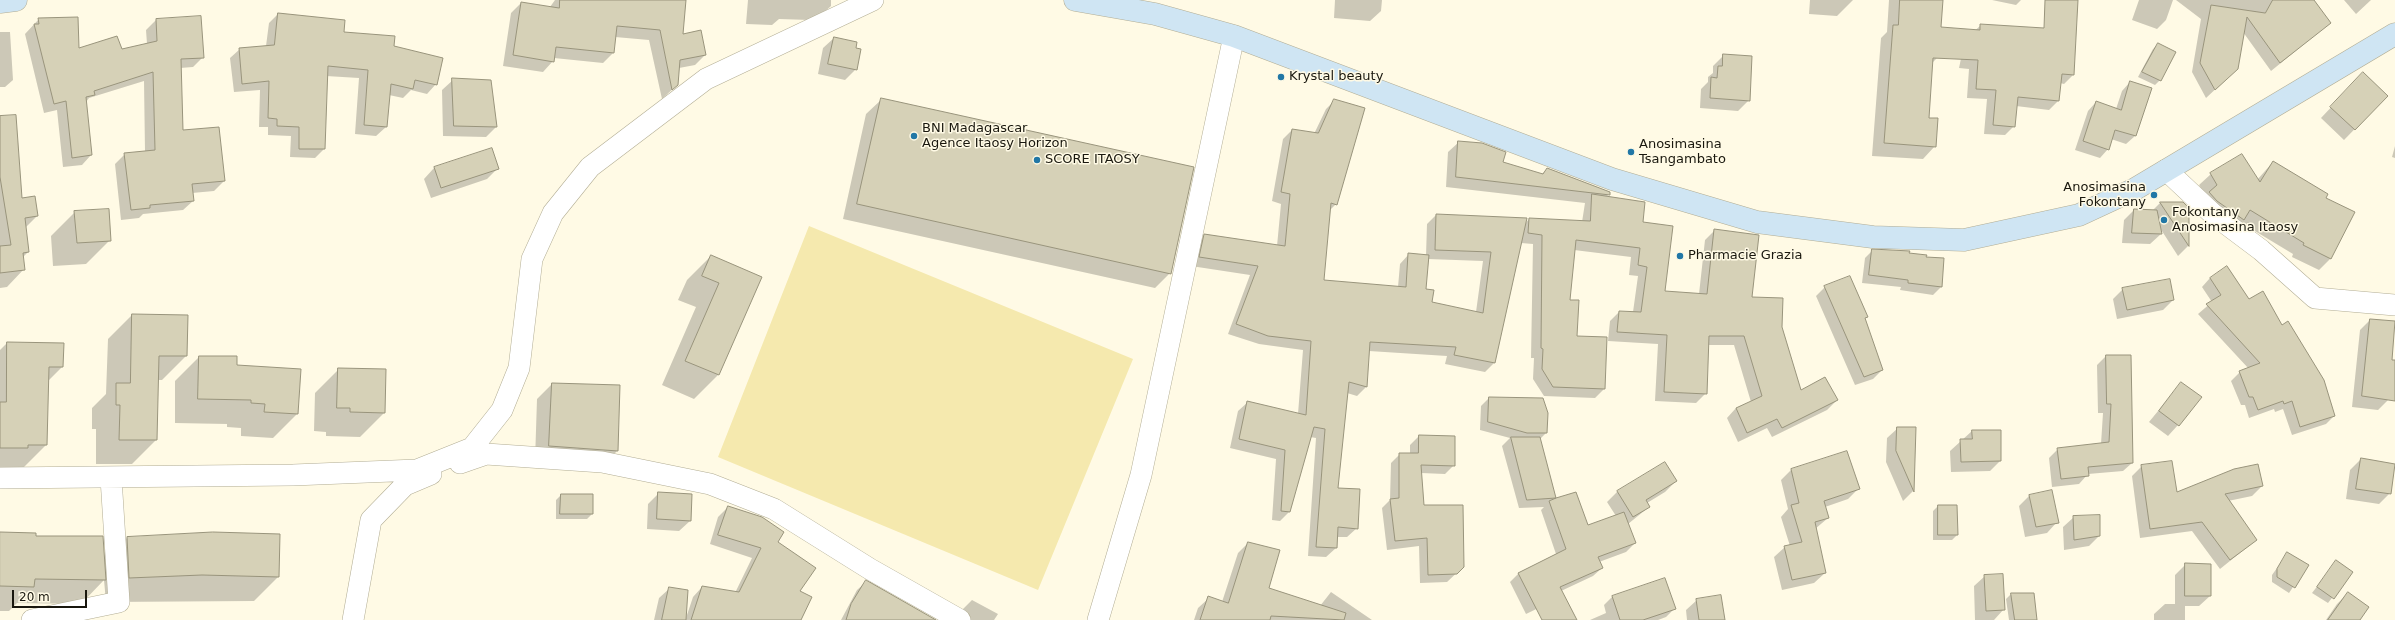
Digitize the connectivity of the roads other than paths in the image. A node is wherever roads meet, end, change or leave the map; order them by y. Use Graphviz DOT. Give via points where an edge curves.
graph roads {
  1 [pos="16,0"];
  2 [pos="873,0"];
  3 [pos="1075,0"];
  4 [pos="0,2"];
  5 [pos="2395,34"];
  6 [pos="1234,36"];
  7 [pos="2166,170"];
  8 [pos="2395,305"];
  9 [pos="0,478"];
  10 [pos="111,478"];
  11 [pos="32,620"];
  12 [pos="353,620"];
  13 [pos="960,620"];
  14 [pos="1098,620"];
  1 -- 4 [label="street"];
  2 -- 10 [label="street" via="706,79 590,167 553,213 532,259 519,368 502,410 472,448 417,470"];
  3 -- 6 [label="street" via="1155,14"];
  5 -- 7 [label="street"];
  6 -- 7 [label="street" via="1612,179 1757,222 1819,231 1873,237 1964,240 2079,216 2135,189"];
  6 -- 14 [label="street" via="1141,475"];
  7 -- 8 [label="street" via="2213,214 2261,250 2316,298"];
  9 -- 10 [label="street"];
  10 -- 11 [label="street" via="119,602"];
  12 -- 13 [label="street" via="371,520 405,485 486,454 602,462 710,484 774,509 870,569"];
}
